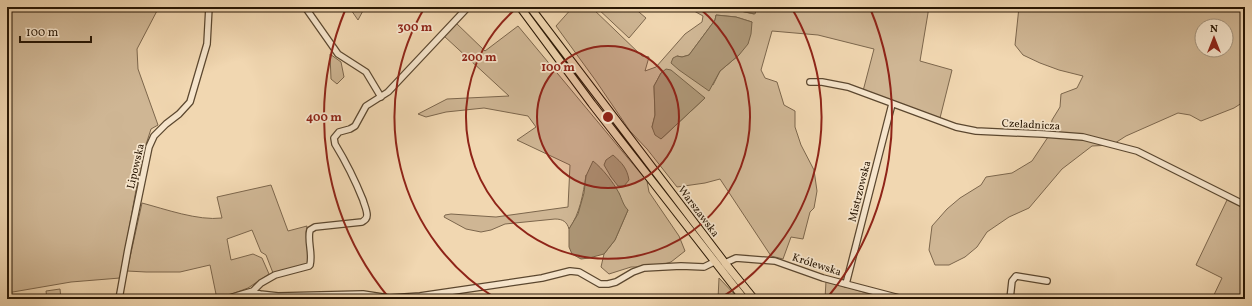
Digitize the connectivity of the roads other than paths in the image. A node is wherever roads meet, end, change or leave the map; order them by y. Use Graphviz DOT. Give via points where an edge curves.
graph roads {
  1 [pos="209,7"];
  2 [pos="305,7"];
  3 [pos="468,7"];
  4 [pos="520,7"];
  5 [pos="530,7"];
  6 [pos="810,82"];
  7 [pos="381,97"];
  8 [pos="892,104"];
  9 [pos="1245,205"];
  10 [pos="714,262"];
  11 [pos="725,263"];
  12 [pos="1047,281"];
  13 [pos="846,284"];
  14 [pos="253,291"];
  15 [pos="119,299"];
  16 [pos="226,299"];
  17 [pos="744,299"];
  18 [pos="754,299"];
  19 [pos="903,299"];
  20 [pos="1010,299"];
  1 -- 15 [label="street, Lipowska" via="207,44 190,102 154,136 149,147"];
  2 -- 7 [label="street" via="338,54 366,72"];
  3 -- 7 [label="street"];
  4 -- 10 [label="main road, Warszawska"];
  5 -- 11 [label="main road, Warszawska"];
  6 -- 8 [label="street, Czeladnicza" via="837,84"];
  7 -- 14 [label="street" via="366,106 355,126 339,132 334,138 334,144 360,191 367,211 365,220 316,226 309,234 310,265 275,275"];
  8 -- 9 [label="street, Czeladnicza" via="963,129 1083,137 1137,151"];
  8 -- 13 [label="street, Mistrzowska"];
  10 -- 14 [label="street" via="704,267 644,268 608,284 600,284 579,272 570,271 542,278 412,297 389,298 363,294 278,296"];
  10 -- 17 [label="main road, Warszawska"];
  11 -- 13 [label="street, Królewska" via="736,258 776,261"];
  11 -- 18 [label="main road, Warszawska"];
  12 -- 20 [label="street" via="1016,276 1012,281"];
  13 -- 19 [label="street, Królewska"];
  14 -- 16 [label="street"];
}
